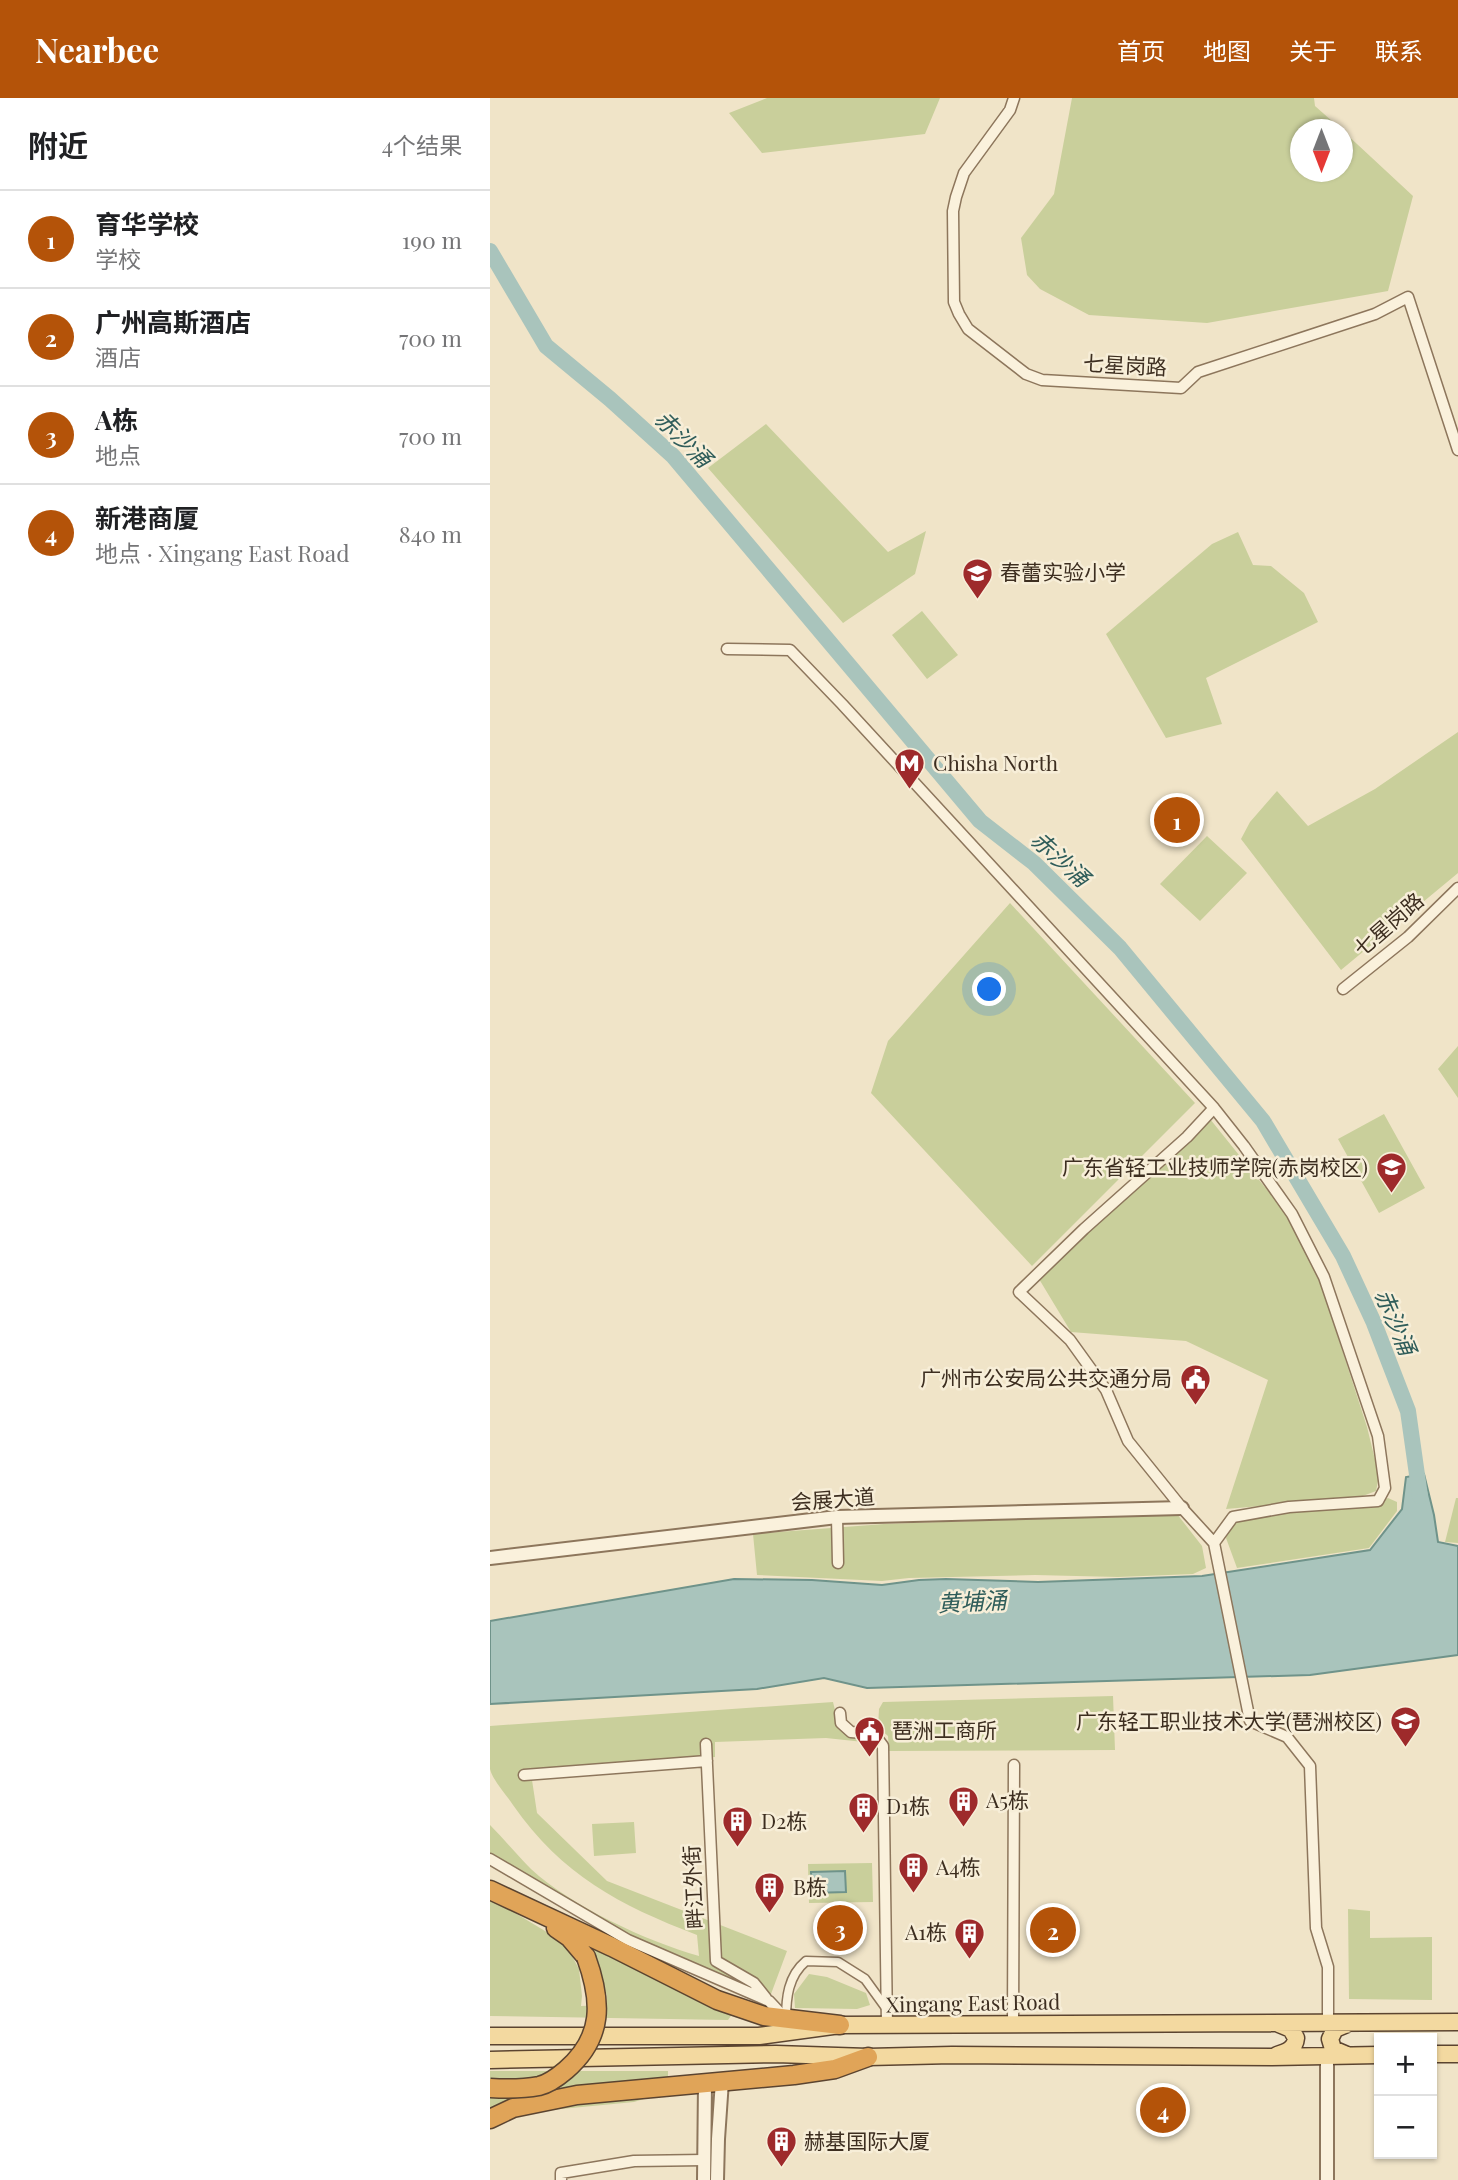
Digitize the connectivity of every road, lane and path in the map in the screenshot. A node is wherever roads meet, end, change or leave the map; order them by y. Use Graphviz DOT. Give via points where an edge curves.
graph roads {
  1 [pos="1014,98"];
  2 [pos="1458,450"];
  3 [pos="727,649"];
  4 [pos="1458,888"];
  5 [pos="1343,989"];
  6 [pos="1214,1108"];
  7 [pos="1182,1508"];
  8 [pos="836,1517"];
  9 [pos="1214,1543"];
  10 [pos="490,1558"];
  11 [pos="838,1563"];
  12 [pos="840,1713"];
  13 [pos="706,1744"];
  14 [pos="707,1761"];
  15 [pos="1014,1765"];
  16 [pos="524,1775"];
  17 [pos="490,1859"];
  18 [pos="490,1892"];
  19 [pos="769,2001"];
  20 [pos="886,2008"];
  21 [pos="786,2020"];
  22 [pos="1272,2022"];
  23 [pos="1328,2022"];
  24 [pos="1349,2022"];
  25 [pos="1458,2022"];
  26 [pos="840,2025"];
  27 [pos="1013,2025"];
  28 [pos="887,2026"];
  29 [pos="490,2035"];
  30 [pos="1437,2054"];
  31 [pos="1458,2054"];
  32 [pos="1374,2055"];
  33 [pos="1320,2056"];
  34 [pos="1351,2056"];
  35 [pos="868,2057"];
  36 [pos="1272,2057"];
  37 [pos="490,2060"];
  38 [pos="714,2082"];
  39 [pos="490,2088"];
  40 [pos="490,2119"];
  41 [pos="704,2160"];
  42 [pos="561,2180"];
  43 [pos="704,2180"];
  44 [pos="717,2180"];
  45 [pos="1327,2180"];
  1 -- 2 [label="street, 七星岗路" via="964,173 953,211 954,302 968,329 1026,374 1042,380 1181,388 1198,372 1375,314 1408,297"];
  3 -- 6 [label="street" via="790,650"];
  4 -- 5 [label="street, 七星岗路" via="1408,937"];
  6 -- 7 [label="street" via="1019,1292 1070,1340 1106,1390 1128,1441"];
  6 -- 9 [label="street" via="1292,1214 1324,1277 1378,1436 1385,1488 1378,1501 1289,1507 1233,1517"];
  7 -- 8 [label="street, 会展大道"];
  7 -- 9 [label="street"];
  8 -- 10 [label="street, 会展大道"];
  8 -- 11 [label="street"];
  9 -- 23 [label="street" via="1250,1721 1287,1737 1310,1766 1316,1928 1328,1968"];
  12 -- 20 [label="street" via="841,1723 851,1732 874,1734 880,1747"];
  13 -- 14 [label="street, 畔江外街"];
  14 -- 16 [label="street"];
  14 -- 19 [label="street, 畔江外街" via="716,1961 754,1983"];
  15 -- 27 [label="street"];
  17 -- 19 [label="street" via="628,1940"];
  18 -- 21 [label="highway" via="717,2000"];
  18 -- 39 [label="highway, bridge" via="569,1937 586,1957 597,1996 590,2040 560,2075 541,2086"];
  19 -- 21 [label="street"];
  20 -- 21 [label="street" via="865,1979 838,1962 806,1961 786,1995"];
  20 -- 28 [label="street"];
  21 -- 26 [label="highway"];
  22 -- 23 [label="main road, Xingang East Road"];
  22 -- 27 [label="main road, Xingang East Road"];
  22 -- 36 [label="main road" via="1291,2029 1296,2043"];
  23 -- 24 [label="main road, Xingang East Road"];
  23 -- 33 [label="main road"];
  24 -- 25 [label="main road, Xingang East Road"];
  24 -- 34 [label="main road" via="1331,2033 1330,2044"];
  26 -- 28 [label="main road, Xingang East Road"];
  26 -- 29 [label="main road, Xingang East Road" via="759,2036"];
  27 -- 28 [label="main road, Xingang East Road"];
  30 -- 31 [label="main road"];
  32 -- 34 [label="main road"];
  33 -- 34 [label="main road"];
  33 -- 36 [label="main road"];
  33 -- 45 [label="street"];
  35 -- 36 [label="main road"];
  35 -- 37 [label="main road" via="776,2054"];
  35 -- 38 [label="highway" via="835,2069"];
  38 -- 40 [label="highway" via="577,2095 513,2108"];
  38 -- 41 [label="street"];
  38 -- 44 [label="street"];
  41 -- 42 [label="street" via="634,2161 561,2173"];
  41 -- 43 [label="street"];
}
